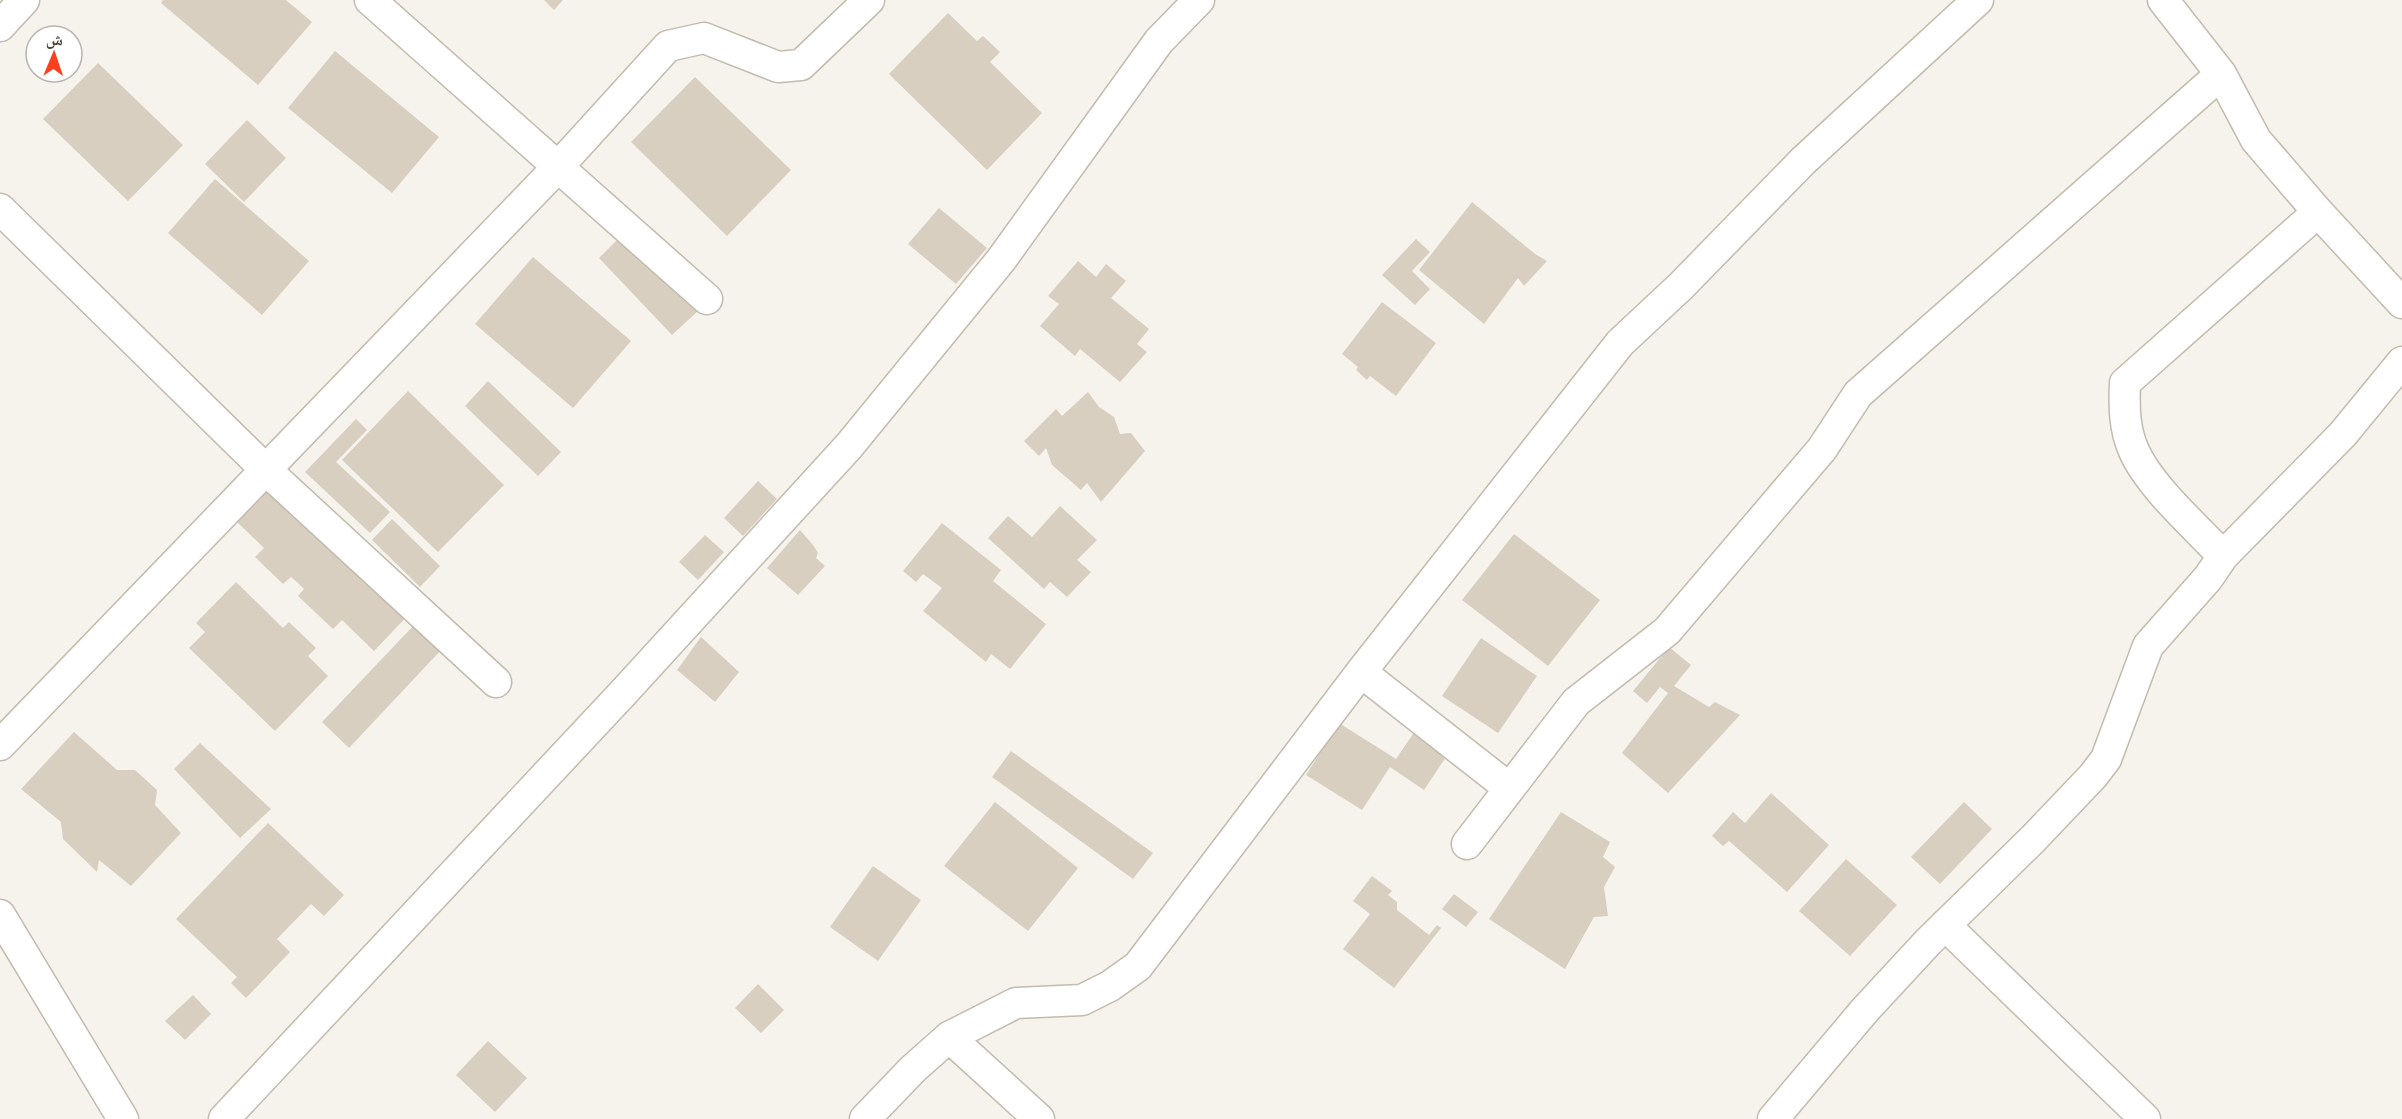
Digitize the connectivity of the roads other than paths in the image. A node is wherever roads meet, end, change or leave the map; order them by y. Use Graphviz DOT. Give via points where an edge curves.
graph roads {
  1 [pos="24,0"];
  2 [pos="370,0"];
  3 [pos="869,0"];
  4 [pos="1199,0"];
  5 [pos="1978,0"];
  6 [pos="2163,0"];
  7 [pos="0,26"];
  8 [pos="2222,74"];
  9 [pos="557,168"];
  10 [pos="0,209"];
  11 [pos="2318,212"];
  12 [pos="707,299"];
  13 [pos="2402,303"];
  14 [pos="2402,362"];
  15 [pos="266,470"];
  16 [pos="2223,556"];
  17 [pos="1360,672"];
  18 [pos="496,682"];
  19 [pos="0,745"];
  20 [pos="1509,788"];
  21 [pos="1467,844"];
  22 [pos="0,915"];
  23 [pos="1945,926"];
  24 [pos="950,1036"];
  25 [pos="123,1119"];
  26 [pos="224,1119"];
  27 [pos="865,1119"];
  28 [pos="1040,1119"];
  29 [pos="1773,1119"];
  30 [pos="2145,1119"];
  1 -- 7 [label="street"];
  2 -- 9 [label="street"];
  3 -- 9 [label="street" via="801,65 778,67 704,38 668,46"];
  4 -- 26 [label="street" via="1159,41 1001,260 849,446"];
  5 -- 17 [label="street" via="1803,161 1620,343"];
  6 -- 8 [label="street"];
  8 -- 11 [label="street" via="2256,140"];
  8 -- 20 [label="street" via="1858,394 1822,449 1667,631 1576,702"];
  9 -- 12 [label="street"];
  9 -- 15 [label="street"];
  10 -- 15 [label="street"];
  11 -- 13 [label="street"];
  11 -- 16 [label="street" via="2125,383 2124,414 2134,451 2157,486"];
  14 -- 16 [label="street" via="2343,434"];
  15 -- 18 [label="street"];
  15 -- 19 [label="street"];
  16 -- 23 [label="street" via="2148,646 2100,768"];
  17 -- 20 [label="street"];
  17 -- 24 [label="street" via="1138,966 1082,1000 1016,1004"];
  20 -- 21 [label="street"];
  22 -- 25 [label="street"];
  23 -- 29 [label="street" via="1865,1010"];
  23 -- 30 [label="street"];
  24 -- 27 [label="street"];
  24 -- 28 [label="street"];
}
